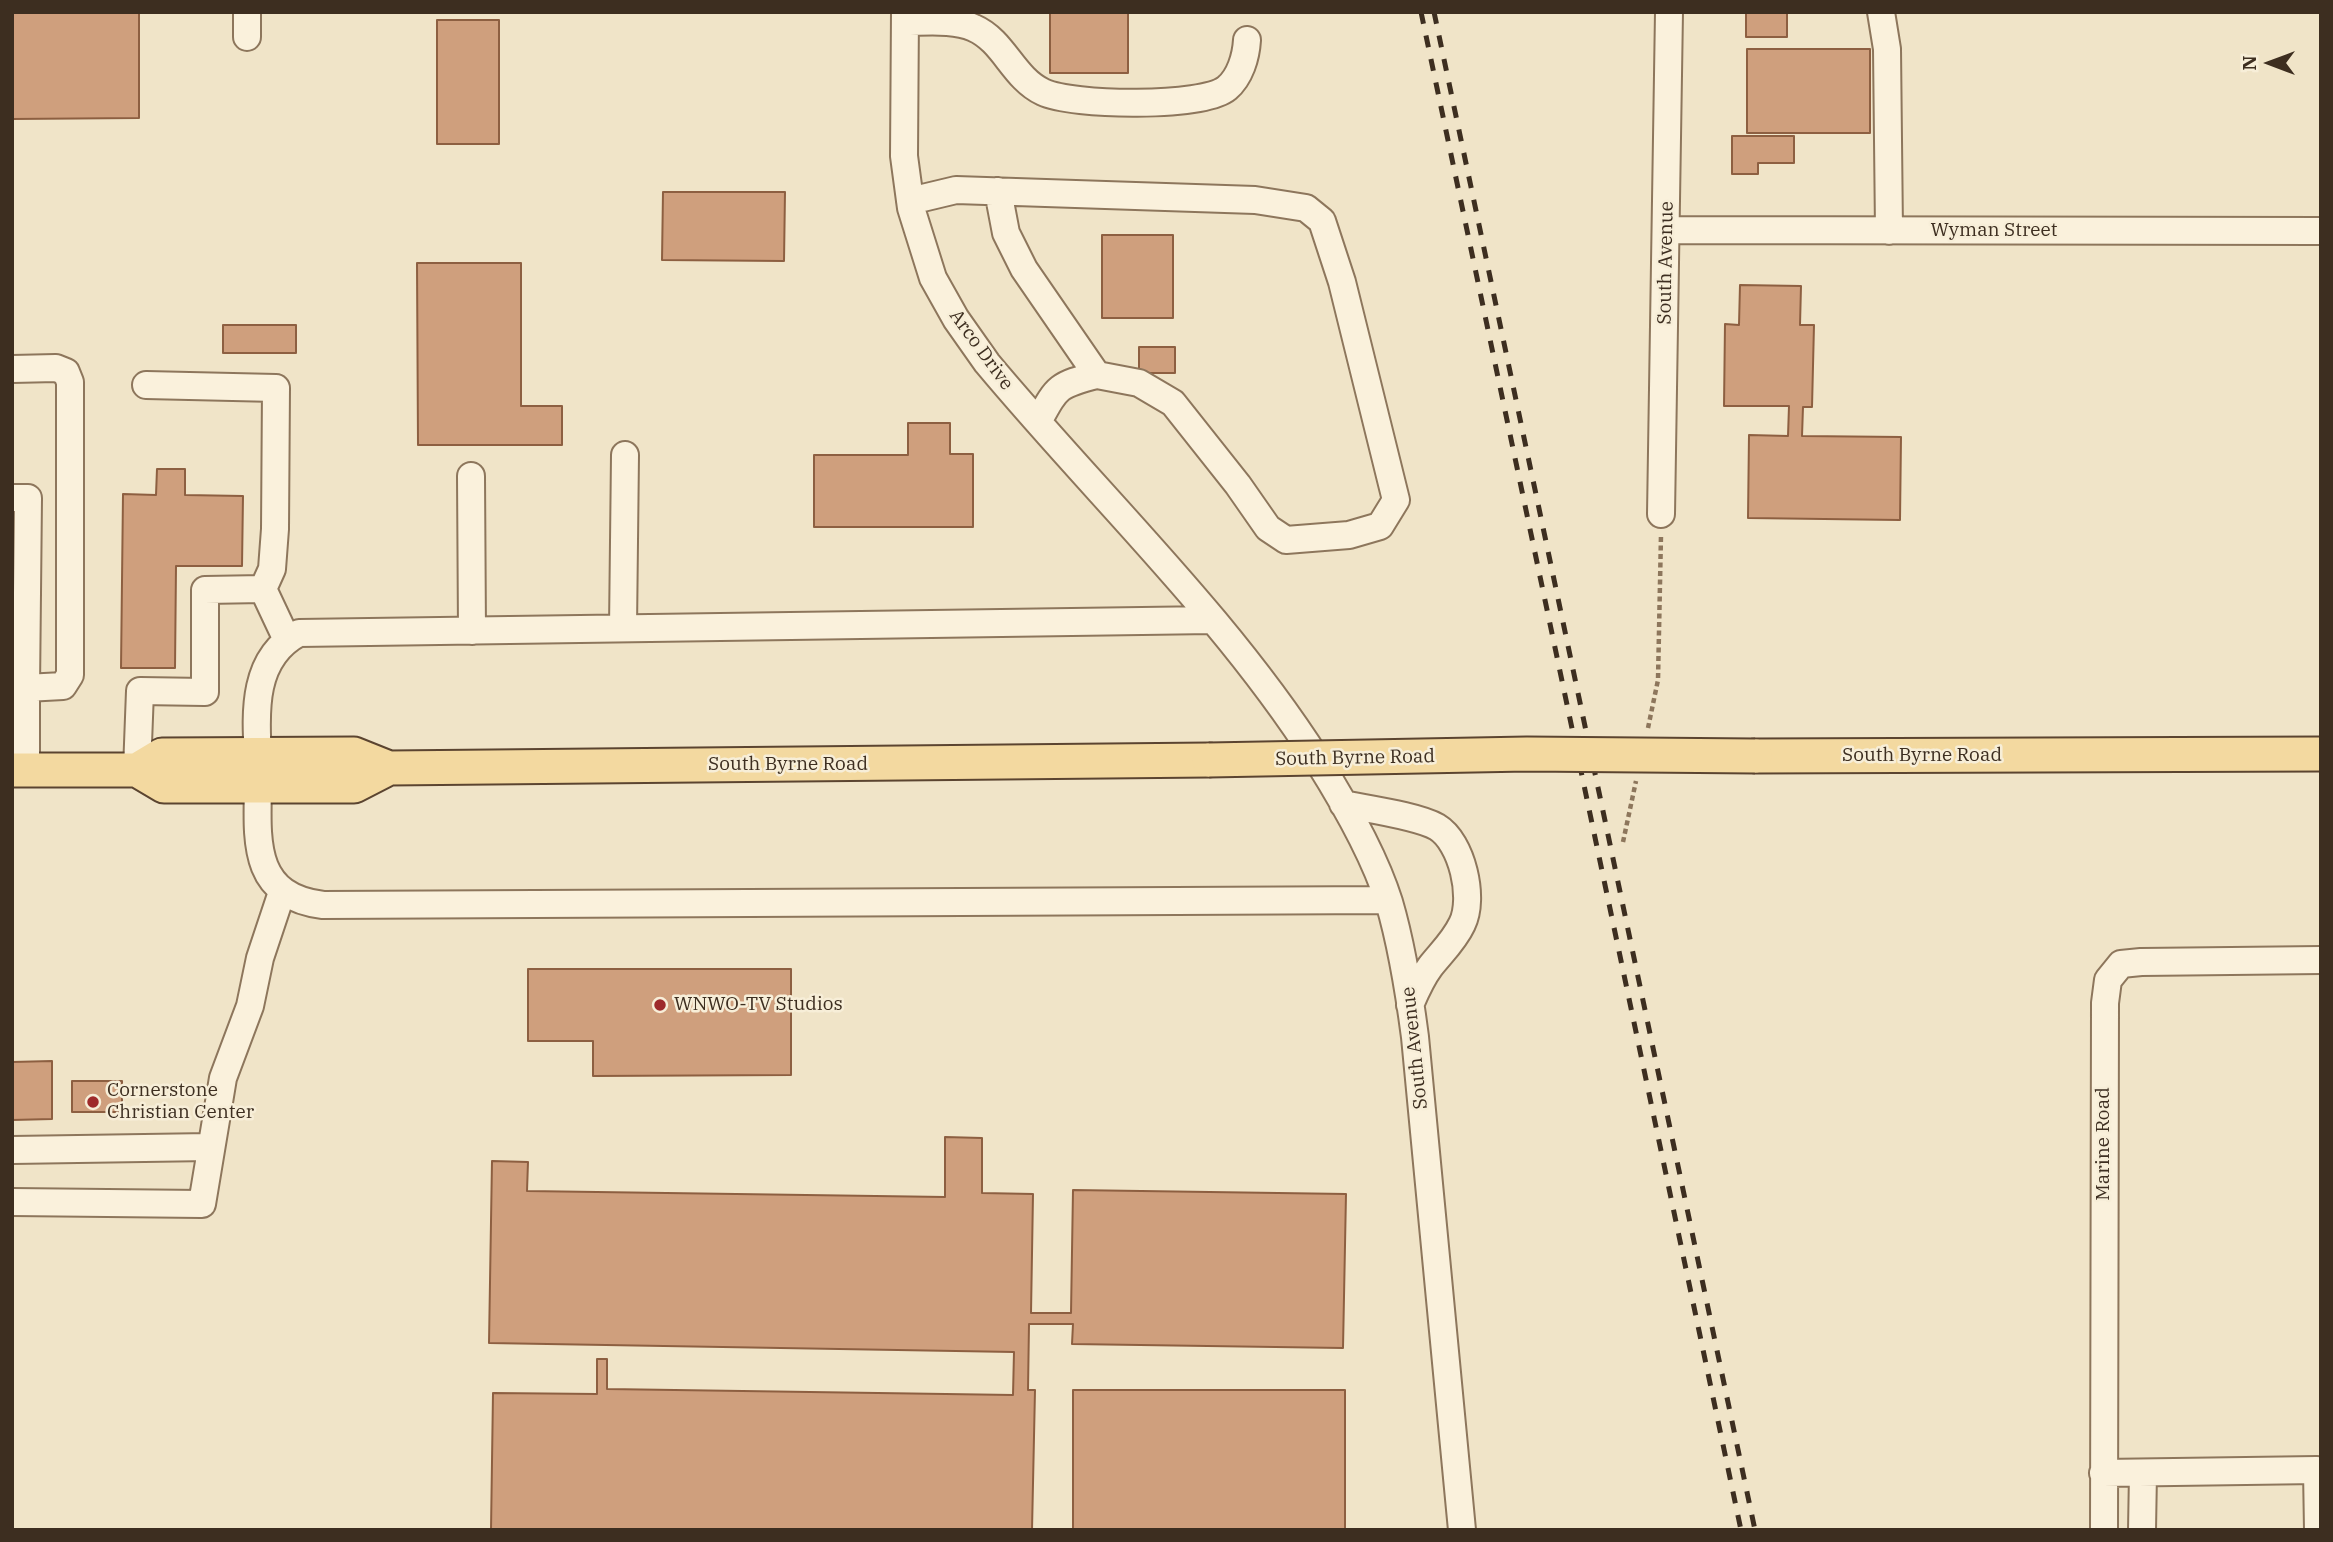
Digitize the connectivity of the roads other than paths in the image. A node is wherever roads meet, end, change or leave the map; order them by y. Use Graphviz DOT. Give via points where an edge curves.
graph roads {
  1 [pos="1669,12"];
  2 [pos="1881,12"];
  3 [pos="905,17"];
  4 [pos="1247,40"];
  5 [pos="998,191"];
  6 [pos="910,201"];
  7 [pos="1667,230"];
  8 [pos="2321,230"];
  9 [pos="1889,231"];
  10 [pos="12,369"];
  11 [pos="1097,375"];
  12 [pos="146,385"];
  13 [pos="1038,422"];
  14 [pos="625,455"];
  15 [pos="471,476"];
  16 [pos="20,498"];
  17 [pos="70,498"];
  18 [pos="1661,514"];
  19 [pos="263,589"];
  20 [pos="1212,620"];
  21 [pos="624,628"];
  22 [pos="472,631"];
  23 [pos="287,640"];
  24 [pos="21,705"];
  25 [pos="2321,754"];
  26 [pos="19,770"];
  27 [pos="138,770"];
  28 [pos="258,770"];
  29 [pos="1343,804"];
  30 [pos="282,892"];
  31 [pos="1388,900"];
  32 [pos="2321,960"];
  33 [pos="1410,1005"];
  34 [pos="210,1147"];
  35 [pos="12,1150"];
  36 [pos="12,1202"];
  37 [pos="2143,1472"];
  38 [pos="2104,1473"];
  39 [pos="1462,1530"];
  40 [pos="2104,1530"];
  41 [pos="2142,1530"];
  42 [pos="2318,1530"];
  1 -- 7 [label="street, South Avenue"];
  2 -- 9 [label="street" via="1887,49"];
  3 -- 4 [label="street" via="971,26 985,33 1021,76 1057,98 1124,103 1212,96 1228,87 1239,71"];
  3 -- 6 [label="street, Arco Drive" via="904,156"];
  5 -- 6 [label="street" via="956,190"];
  5 -- 11 [label="street" via="1006,233 1024,269"];
  5 -- 11 [label="street" via="1255,200 1306,208 1322,221 1342,282 1396,499 1380,526 1349,535 1286,540 1268,528 1173,402 1139,383"];
  6 -- 13 [label="street, Arco Drive" via="933,278 956,319"];
  7 -- 9 [label="street, Wyman Street"];
  7 -- 18 [label="street, South Avenue"];
  8 -- 9 [label="street, Wyman Street"];
  10 -- 17 [label="street" via="66,372 70,382"];
  11 -- 13 [label="street" via="1055,390"];
  12 -- 19 [label="street" via="276,388 275,529 272,569"];
  13 -- 20 [label="street, Arco Drive"];
  14 -- 21 [label="street"];
  15 -- 22 [label="street"];
  16 -- 17 [label="street"];
  16 -- 24 [label="street"];
  17 -- 24 [label="street" via="70,674 63,686"];
  19 -- 23 [label="street"];
  19 -- 27 [label="street" via="205,590 205,692 140,691"];
  20 -- 21 [label="street"];
  20 -- 29 [label="street, South Avenue" via="1292,720"];
  21 -- 22 [label="street"];
  22 -- 23 [label="street" via="299,633"];
  23 -- 28 [label="street" via="272,657 261,681 255,713"];
  24 -- 26 [label="street"];
  25 -- 28 [label="main road, South Byrne Road, bridge" via="1527,754 389,768 355,786"];
  26 -- 27 [label="main road, South Byrne Road"];
  27 -- 28 [label="main road, South Byrne Road" via="164,786"];
  28 -- 30 [label="street" via="262,857"];
  29 -- 31 [label="street, South Avenue"];
  29 -- 33 [label="street" via="1439,828 1466,872 1464,921 1420,982"];
  30 -- 31 [label="street" via="306,903 337,905"];
  30 -- 34 [label="street" via="250,1006 223,1078"];
  31 -- 33 [label="street, South Avenue"];
  32 -- 38 [label="street, Marine Road" via="2141,962 2121,964 2108,980"];
  33 -- 39 [label="street, South Avenue"];
  34 -- 35 [label="street"];
  34 -- 36 [label="street" via="202,1204"];
  37 -- 38 [label="street"];
  37 -- 41 [label="street"];
  37 -- 42 [label="street" via="2317,1470"];
  38 -- 40 [label="street, Marine Road"];
}
